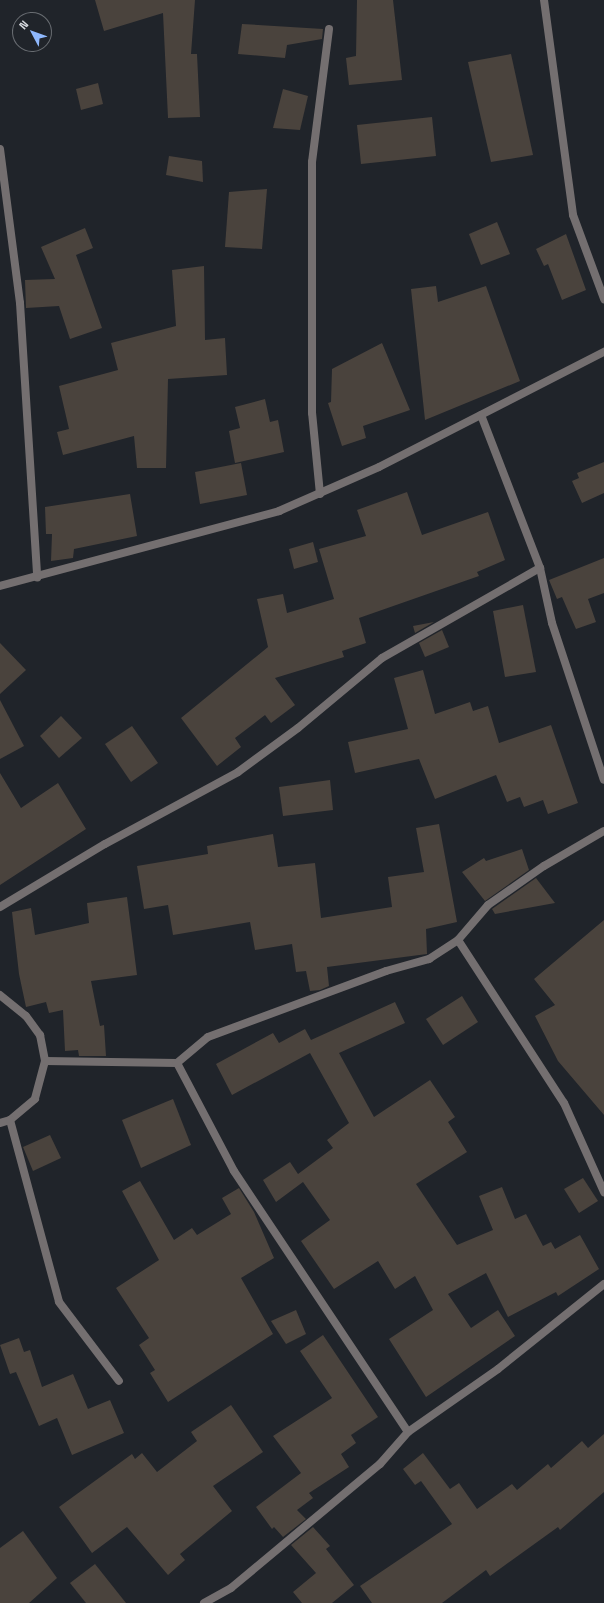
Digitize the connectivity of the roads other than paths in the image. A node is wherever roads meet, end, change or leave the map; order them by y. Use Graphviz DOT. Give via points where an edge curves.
graph roads {
  1 [pos="544,0"];
  2 [pos="329,29"];
  3 [pos="0,150"];
  4 [pos="604,299"];
  5 [pos="604,352"];
  6 [pos="480,416"];
  7 [pos="320,494"];
  8 [pos="540,568"];
  9 [pos="37,577"];
  10 [pos="0,586"];
  11 [pos="604,780"];
  12 [pos="604,831"];
  13 [pos="0,907"];
  14 [pos="458,940"];
  15 [pos="0,995"];
  16 [pos="45,1061"];
  17 [pos="177,1063"];
  18 [pos="10,1120"];
  19 [pos="0,1123"];
  20 [pos="604,1192"];
  21 [pos="604,1284"];
  22 [pos="120,1381"];
  23 [pos="408,1432"];
  24 [pos="204,1603"];
  1 -- 4 [label="street" via="573,215"];
  2 -- 7 [label="street" via="312,162 312,413"];
  3 -- 9 [label="street" via="20,303"];
  5 -- 6 [label="street"];
  6 -- 7 [label="street"];
  6 -- 8 [label="street"];
  7 -- 9 [label="street" via="279,511"];
  8 -- 11 [label="street" via="552,622"];
  8 -- 13 [label="street" via="382,658 310,720 238,772 105,844"];
  9 -- 10 [label="street"];
  12 -- 14 [label="street" via="544,866 488,905"];
  14 -- 17 [label="street" via="429,959 386,971 208,1037"];
  14 -- 20 [label="street" via="564,1103"];
  15 -- 16 [label="street" via="26,1016 40,1035"];
  16 -- 17 [label="street"];
  16 -- 18 [label="street" via="34,1099"];
  17 -- 23 [label="street" via="188,1090 234,1171"];
  18 -- 19 [label="street"];
  18 -- 22 [label="street" via="59,1302"];
  21 -- 23 [label="street" via="498,1369"];
  23 -- 24 [label="street" via="380,1464 231,1588"];
}
